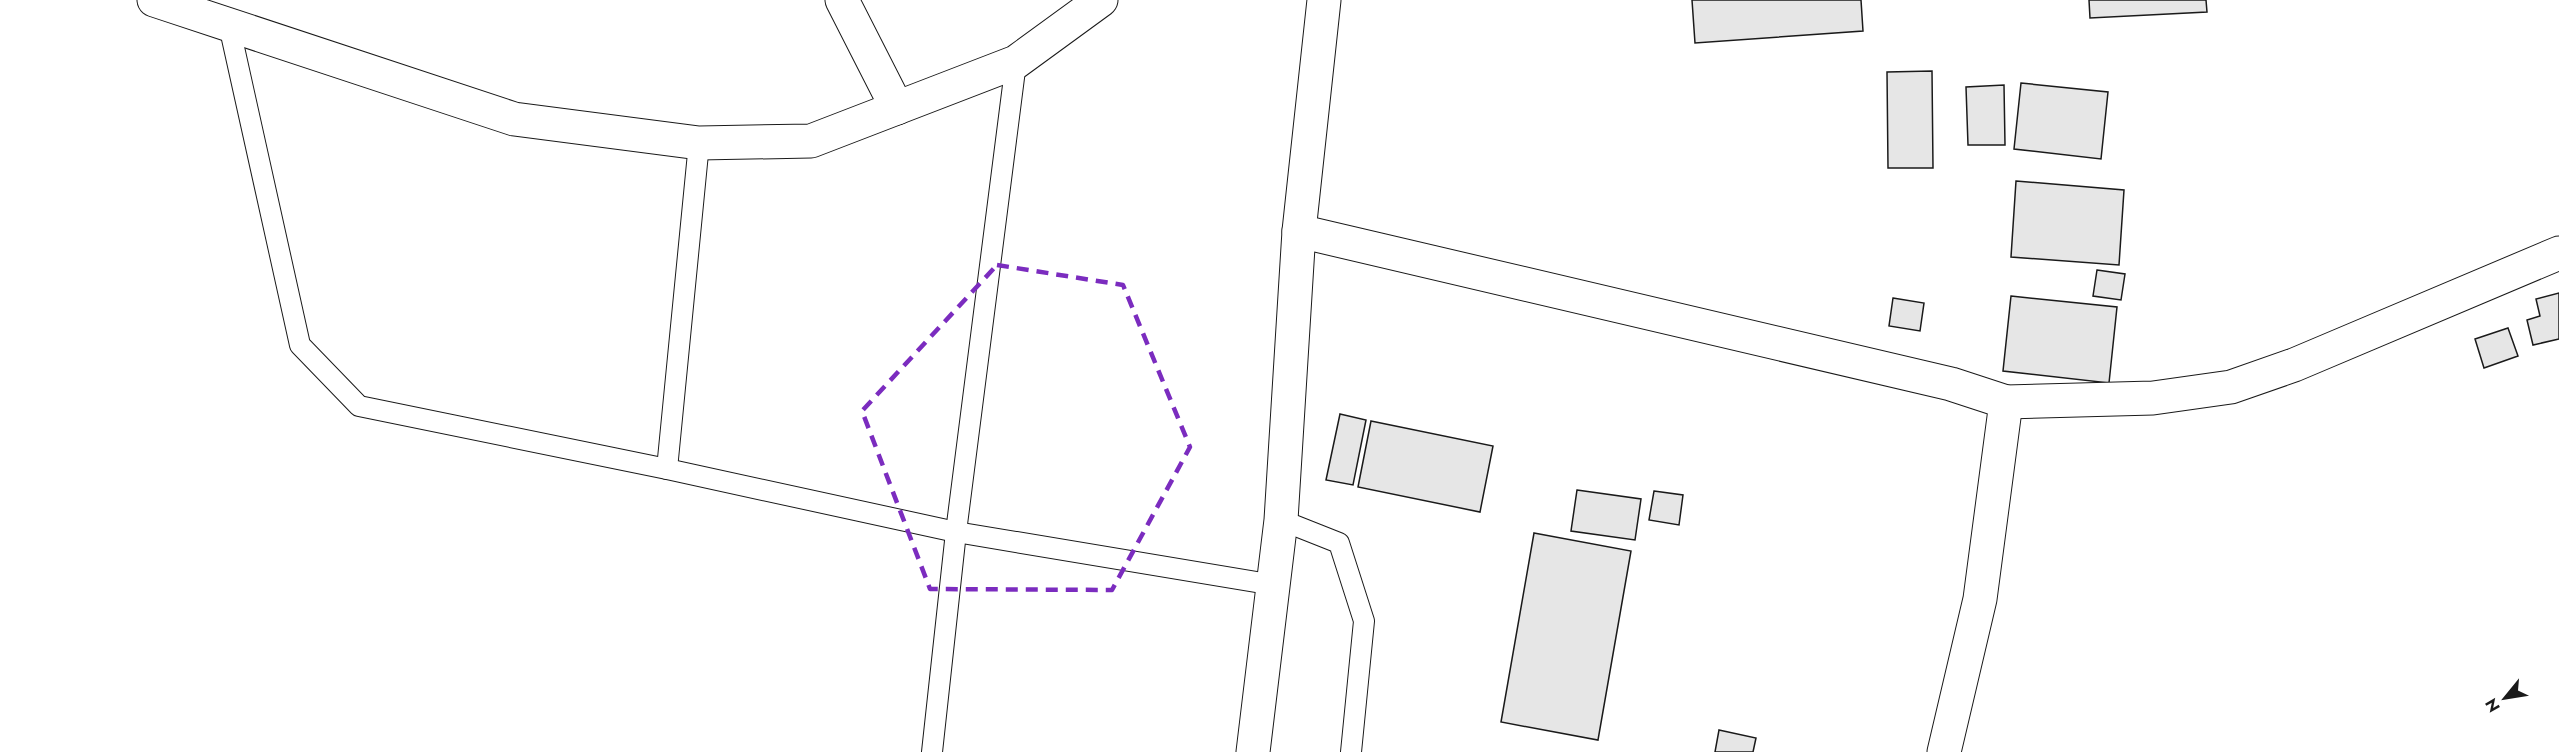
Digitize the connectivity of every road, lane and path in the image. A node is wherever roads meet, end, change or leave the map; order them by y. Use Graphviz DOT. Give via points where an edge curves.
graph roads {
  1 [pos="154,0"];
  2 [pos="842,0"];
  3 [pos="1101,0"];
  4 [pos="1324,0"];
  5 [pos="229,25"];
  6 [pos="1016,62"];
  7 [pos="897,108"];
  8 [pos="699,143"];
  9 [pos="1299,231"];
  10 [pos="2559,253"];
  11 [pos="2006,402"];
  12 [pos="668,469"];
  13 [pos="1281,520"];
  14 [pos="956,532"];
  15 [pos="1274,585"];
  16 [pos="932,752"];
  17 [pos="1253,752"];
  18 [pos="1351,752"];
  19 [pos="1944,752"];
  1 -- 5 [label="street"];
  2 -- 7 [label="street"];
  3 -- 6 [label="street"];
  4 -- 9 [label="street"];
  5 -- 8 [label="street" via="514,119"];
  5 -- 12 [label="lane" via="300,345 359,406"];
  6 -- 7 [label="street"];
  6 -- 14 [label="lane"];
  7 -- 8 [label="street" via="811,141"];
  8 -- 12 [label="lane"];
  9 -- 11 [label="street" via="1951,384"];
  9 -- 13 [label="street"];
  10 -- 11 [label="street" via="2294,365 2231,387 2153,398"];
  11 -- 19 [label="street" via="1980,599"];
  12 -- 14 [label="lane"];
  13 -- 15 [label="street"];
  13 -- 18 [label="lane" via="1339,543 1364,621"];
  14 -- 15 [label="lane"];
  14 -- 16 [label="lane"];
  15 -- 17 [label="street"];
}
